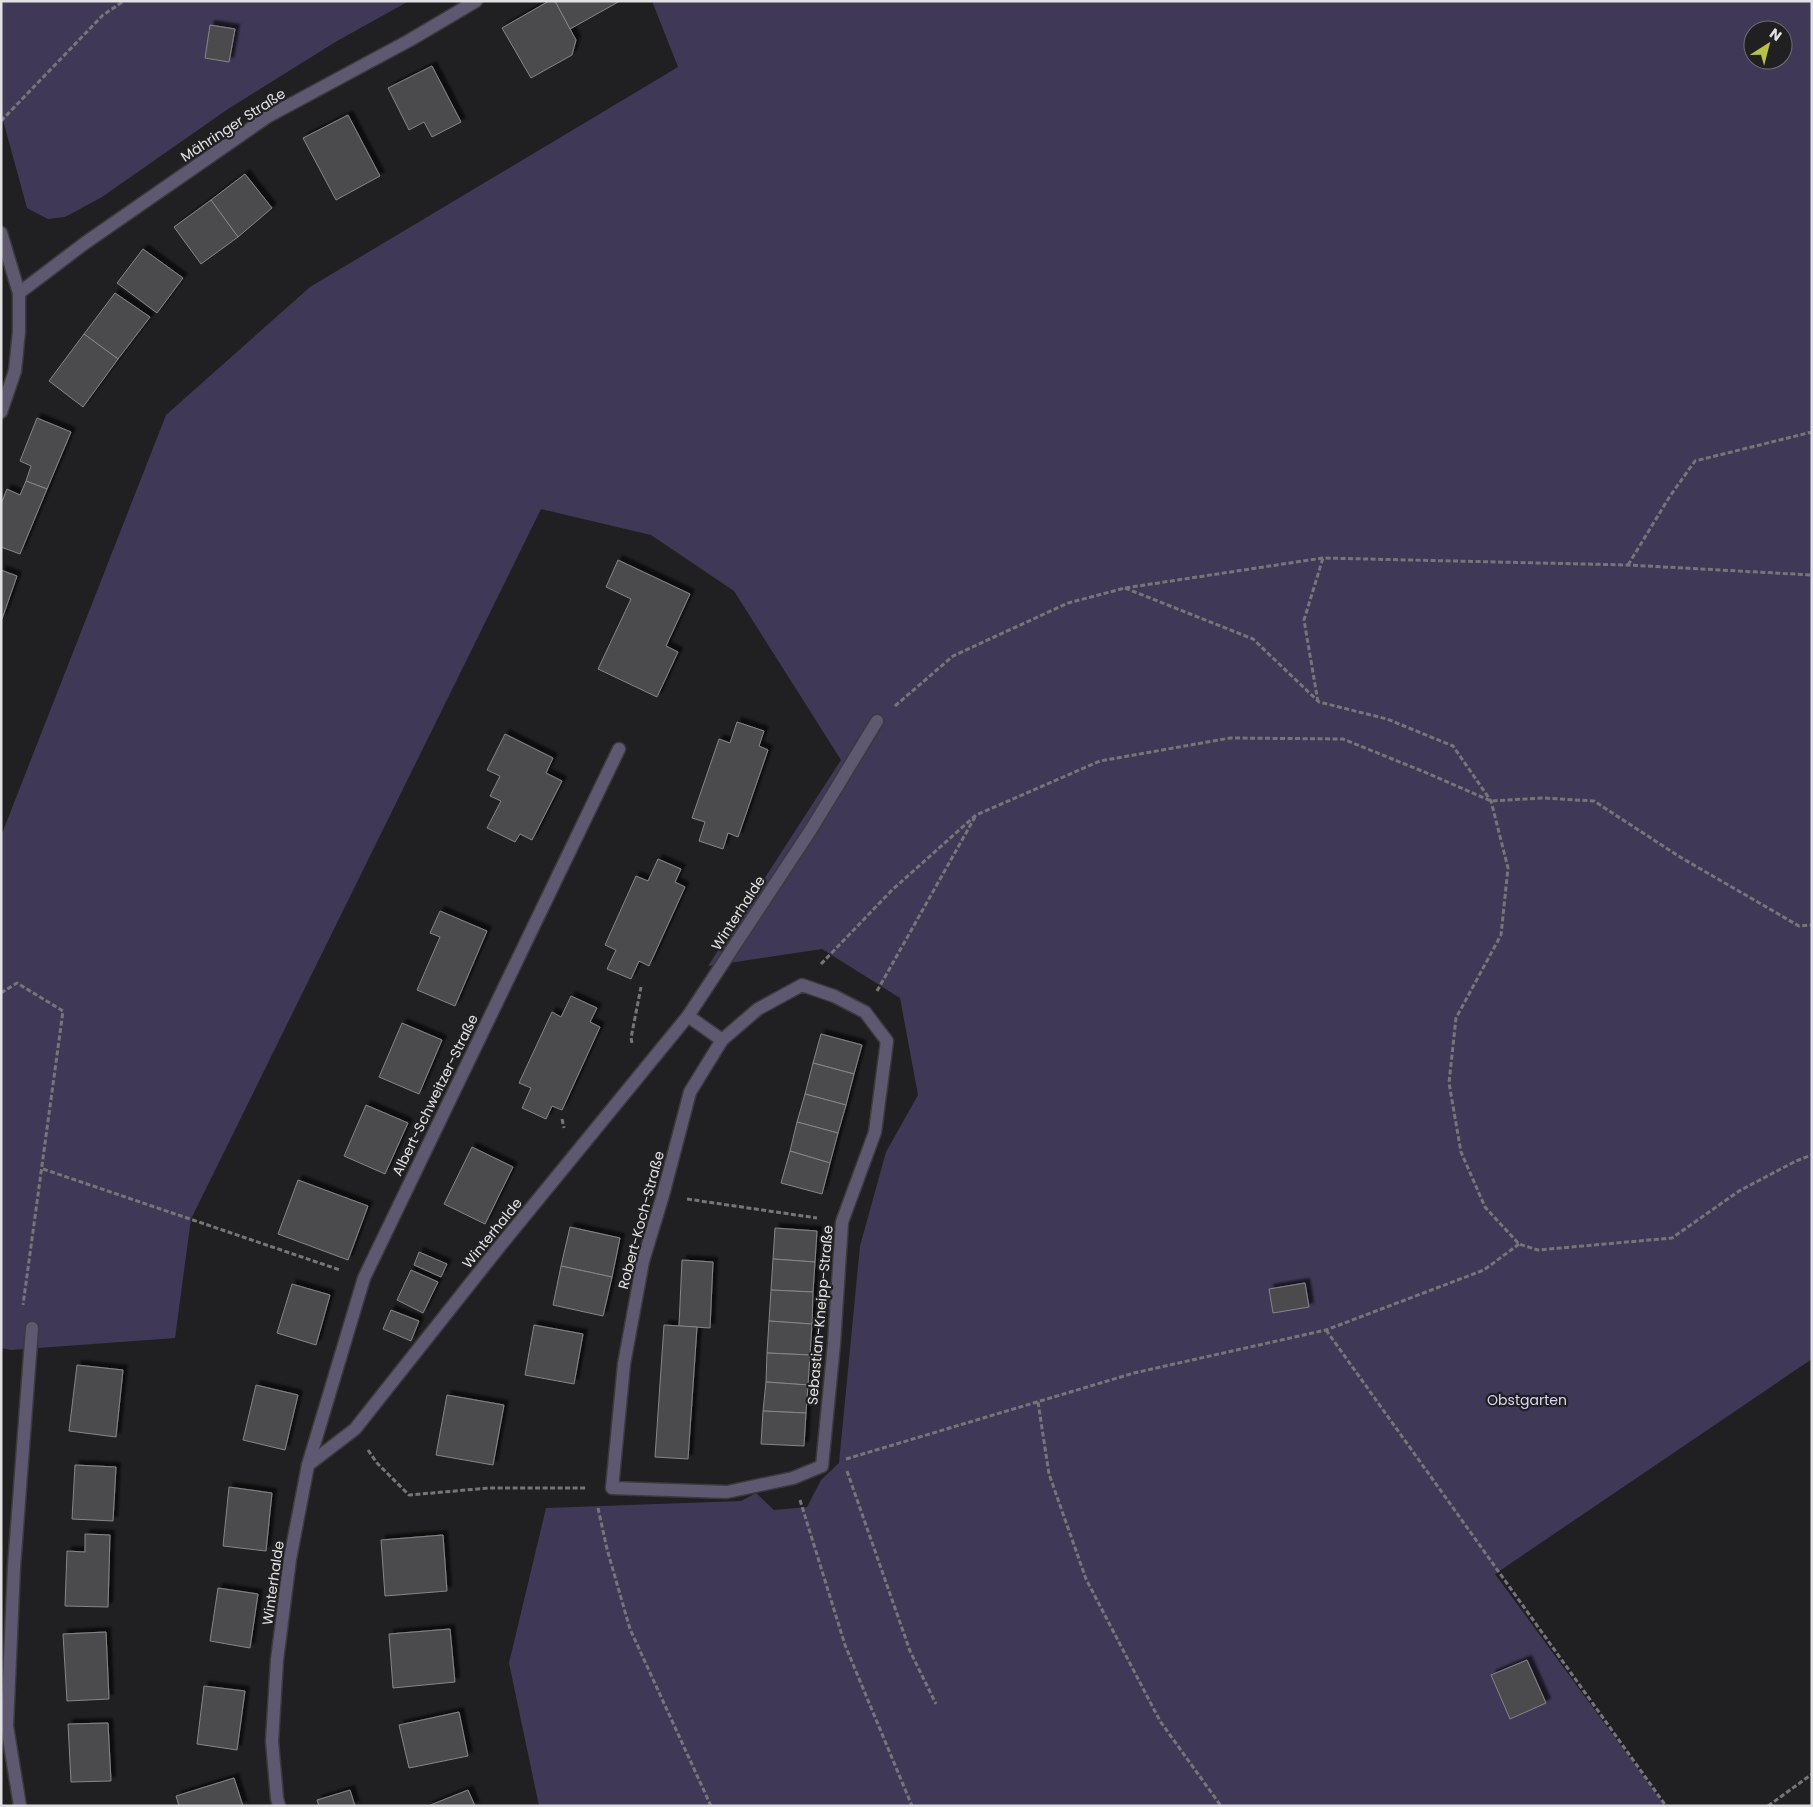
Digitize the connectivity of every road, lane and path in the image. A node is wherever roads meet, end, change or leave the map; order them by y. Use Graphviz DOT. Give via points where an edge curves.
graph roads {
  1 [pos="124,1"];
  2 [pos="476,1"];
  3 [pos="1,121"];
  4 [pos="1,233"];
  5 [pos="19,292"];
  6 [pos="1,412"];
  7 [pos="1812,432"];
  8 [pos="1323,558"];
  9 [pos="1628,565"];
  10 [pos="1812,575"];
  11 [pos="1126,588"];
  12 [pos="1318,702"];
  13 [pos="877,721"];
  14 [pos="619,750"];
  15 [pos="1491,801"];
  16 [pos="976,815"];
  17 [pos="1812,925"];
  18 [pos="802,985"];
  19 [pos="641,987"];
  20 [pos="1,993"];
  21 [pos="865,1012"];
  22 [pos="688,1016"];
  23 [pos="722,1040"];
  24 [pos="639,1077"];
  25 [pos="1812,1156"];
  26 [pos="43,1169"];
  27 [pos="663,1195"];
  28 [pos="842,1222"];
  29 [pos="1519,1244"];
  30 [pos="364,1278"];
  31 [pos="32,1328"];
  32 [pos="1326,1330"];
  33 [pos="1038,1402"];
  34 [pos="355,1429"];
  35 [pos="843,1459"];
  36 [pos="308,1465"];
  37 [pos="822,1466"];
  38 [pos="794,1478"];
  39 [pos="593,1488"];
  40 [pos="612,1488"];
  41 [pos="936,1704"];
  42 [pos="1812,1774"];
  43 [pos="20,1806"];
  44 [pos="279,1806"];
  45 [pos="711,1806"];
  46 [pos="912,1806"];
  47 [pos="1222,1806"];
  48 [pos="1666,1806"];
  49 [pos="1768,1806"];
  1 -- 3 [label="path" via="103,15"];
  2 -- 5 [label="street, Mähringer Straße" via="267,117"];
  4 -- 5 [label="street"];
  5 -- 6 [label="street" via="15,371"];
  7 -- 9 [label="path" via="1695,461"];
  8 -- 9 [label="path"];
  8 -- 11 [label="path"];
  8 -- 12 [label="path" via="1304,620"];
  9 -- 10 [label="path"];
  11 -- 12 [label="path" via="1253,639"];
  11 -- 13 [label="path" via="1068,603 952,656"];
  12 -- 15 [label="path" via="1387,718 1453,746"];
  13 -- 22 [label="street, Winterhalde" via="812,828"];
  14 -- 30 [label="street, Albert-Schweitzer-Straße"];
  15 -- 16 [label="path" via="1343,739 1230,738 1100,761"];
  15 -- 17 [label="path" via="1543,798 1594,801 1680,857 1799,926"];
  15 -- 29 [label="path" via="1508,868 1501,935 1456,1018 1448,1083 1461,1152 1485,1207"];
  16 -- 18 [label="path" via="892,890"];
  16 -- 21 [label="path"];
  18 -- 21 [label="street, Sebastian-Kneipp-Straße"];
  18 -- 23 [label="street" via="758,1010"];
  19 -- 24 [label="path" via="632,1038"];
  20 -- 26 [label="path" via="17,983 63,1011"];
  21 -- 28 [label="street, Sebastian-Kneipp-Straße" via="887,1041 875,1132"];
  22 -- 23 [label="street"];
  22 -- 24 [label="street, Winterhalde"];
  23 -- 27 [label="street, Robert-Koch-Straße" via="690,1092"];
  24 -- 34 [label="street, Winterhalde"];
  25 -- 29 [label="path" via="1739,1191 1672,1238 1538,1250"];
  26 -- 30 [label="path"];
  26 -- 31 [label="path" via="22,1311"];
  27 -- 28 [label="path"];
  27 -- 40 [label="street, Robert-Koch-Straße" via="643,1261 624,1364"];
  28 -- 37 [label="street, Sebastian-Kneipp-Straße"];
  29 -- 32 [label="path" via="1484,1270"];
  30 -- 36 [label="street, Albert-Schweitzer-Straße"];
  31 -- 43 [label="street" via="14,1567 7,1726"];
  32 -- 33 [label="path" via="1134,1373"];
  32 -- 48 [label="path"];
  33 -- 35 [label="path"];
  33 -- 47 [label="path" via="1049,1474 1086,1579 1160,1721"];
  34 -- 36 [label="street, Winterhalde"];
  34 -- 39 [label="path" via="377,1463 409,1495 489,1488"];
  35 -- 37 [label="path"];
  35 -- 41 [label="path" via="910,1651"];
  36 -- 44 [label="street, Winterhalde" via="290,1559 277,1660 272,1741"];
  37 -- 38 [label="street"];
  38 -- 40 [label="street" via="727,1492"];
  38 -- 46 [label="path" via="845,1644"];
  39 -- 40 [label="path"];
  39 -- 45 [label="path" via="630,1629"];
  42 -- 49 [label="path"];
}
